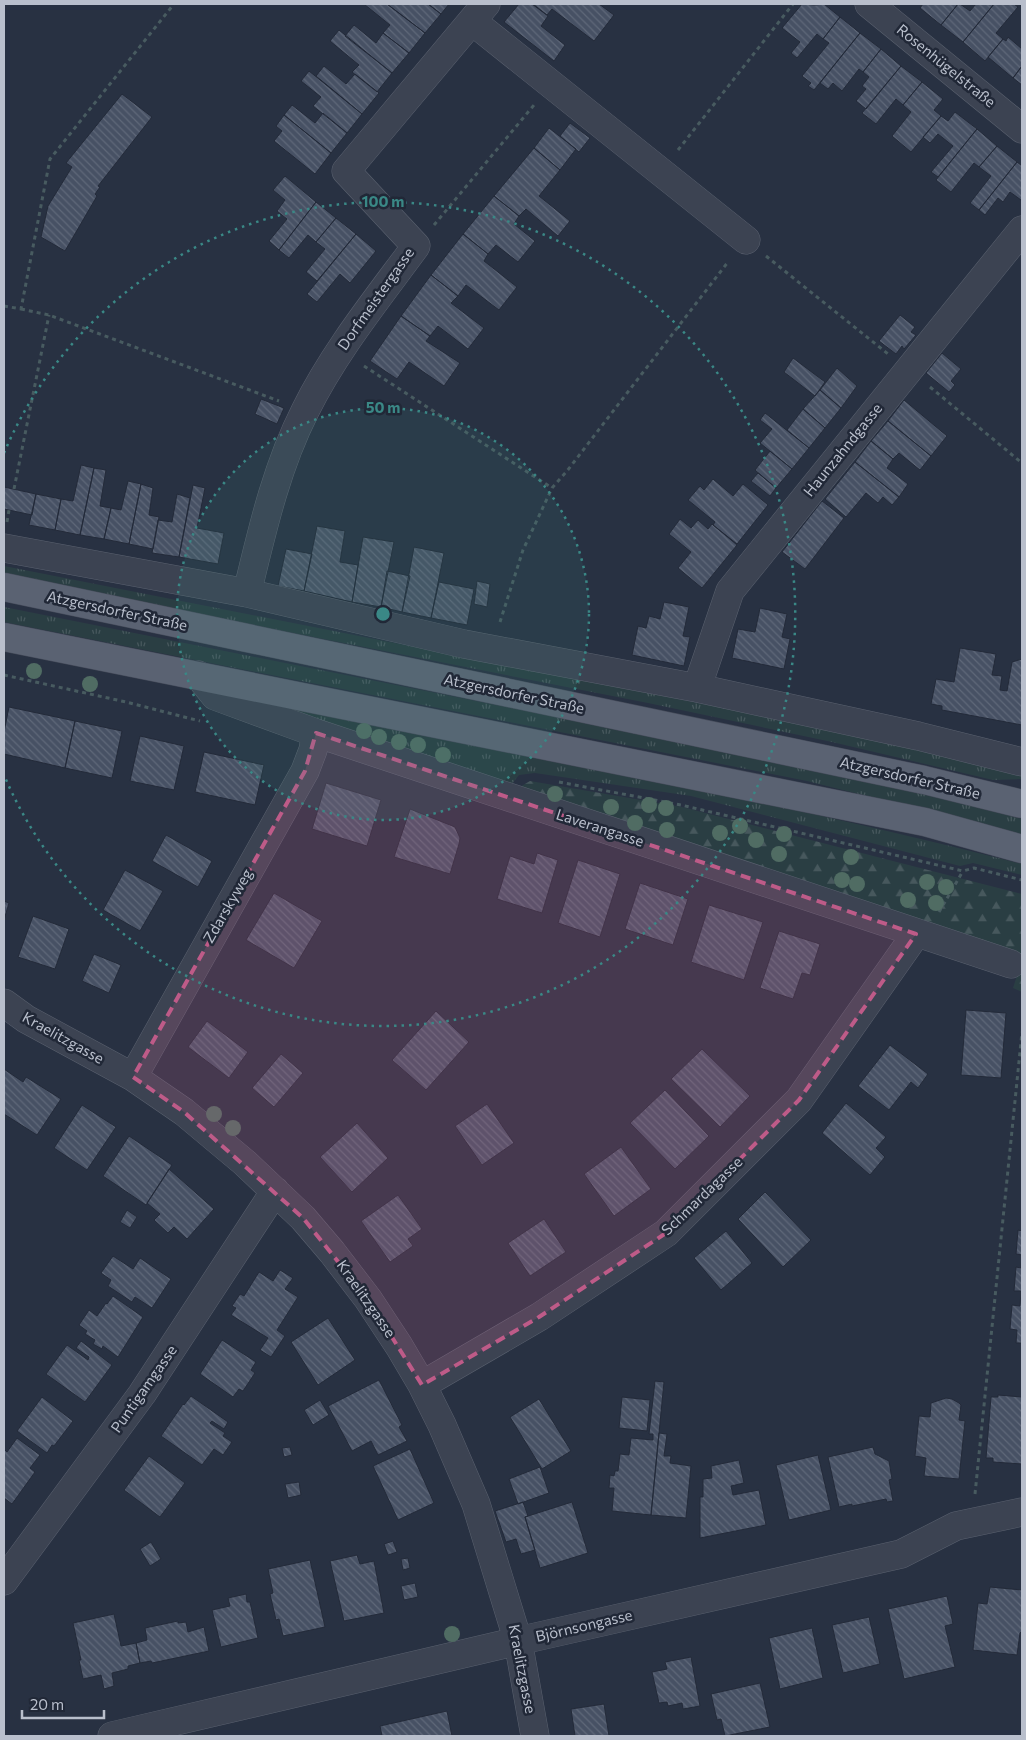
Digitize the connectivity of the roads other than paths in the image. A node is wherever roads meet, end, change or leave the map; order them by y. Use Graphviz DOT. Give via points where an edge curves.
graph roads {
  1 [pos="869,4"];
  2 [pos="479,12"];
  3 [pos="1022,129"];
  4 [pos="1022,230"];
  5 [pos="746,240"];
  6 [pos="4,548"];
  7 [pos="4,587"];
  8 [pos="247,593"];
  9 [pos="4,637"];
  10 [pos="198,675"];
  11 [pos="697,688"];
  12 [pos="316,733"];
  13 [pos="1022,762"];
  14 [pos="1022,804"];
  15 [pos="1022,849"];
  16 [pos="921,935"];
  17 [pos="1011,964"];
  18 [pos="4,1003"];
  19 [pos="133,1077"];
  20 [pos="275,1191"];
  21 [pos="422,1385"];
  22 [pos="1022,1512"];
  23 [pos="4,1581"];
  24 [pos="518,1641"];
  25 [pos="112,1736"];
  26 [pos="535,1736"];
  1 -- 3 [label="street, Rosenhügelstraße"];
  2 -- 5 [label="street" via="552,85"];
  2 -- 8 [label="street, Dorfmeistergasse" via="346,170 416,246 340,350 305,411 266,514"];
  4 -- 11 [label="street, Haunzahndgasse" via="730,591"];
  6 -- 8 [label="street"];
  7 -- 14 [label="main road, Atzgersdorfer Straße" via="924,780"];
  8 -- 11 [label="street" via="493,649"];
  9 -- 10 [label="main road"];
  10 -- 12 [label="street, Laverangasse" via="215,696"];
  10 -- 15 [label="main road" via="925,822"];
  11 -- 13 [label="street"];
  12 -- 16 [label="street, Laverangasse"];
  12 -- 19 [label="street, Zdarskyweg" via="305,771"];
  16 -- 17 [label="street, Laverangasse"];
  16 -- 21 [label="street, Schmardagasse" via="799,1100 666,1233 539,1317"];
  18 -- 19 [label="street, Kraelitzgasse" via="26,1019"];
  19 -- 20 [label="street, Kraelitzgasse" via="184,1112"];
  20 -- 21 [label="street, Kraelitzgasse" via="332,1252 373,1307"];
  20 -- 23 [label="street, Puntigamgasse" via="142,1394"];
  21 -- 24 [label="street, Kraelitzgasse" via="476,1504"];
  22 -- 24 [label="street, Björnsongasse" via="956,1526 902,1554"];
  24 -- 25 [label="street, Björnsongasse"];
  24 -- 26 [label="street, Kraelitzgasse"];
}
